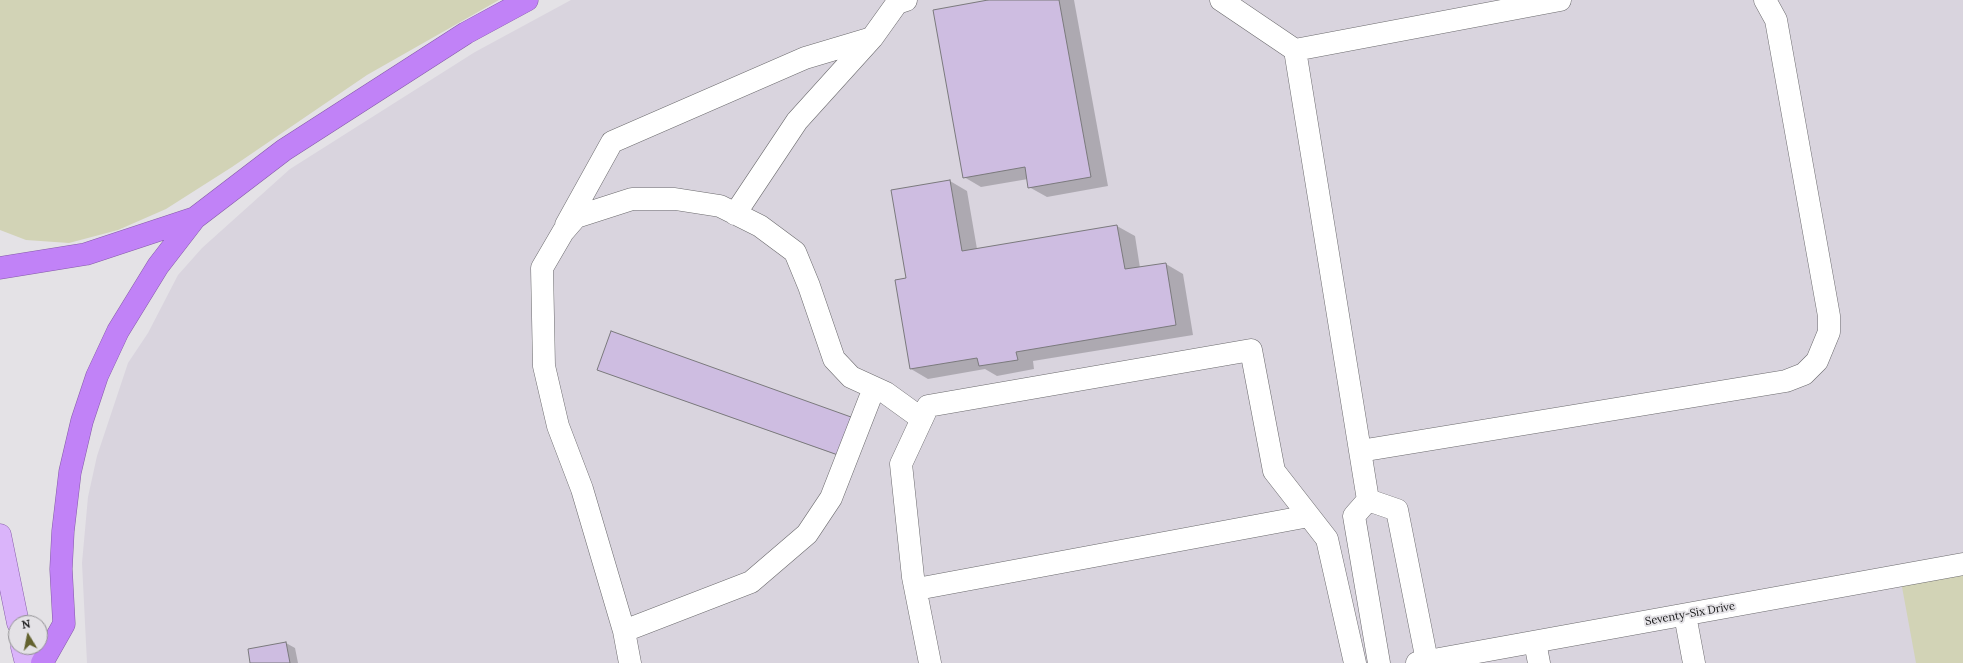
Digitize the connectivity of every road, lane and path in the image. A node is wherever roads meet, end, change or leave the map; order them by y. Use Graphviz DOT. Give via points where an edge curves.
graph roads {
  1 [pos="527,0"];
  2 [pos="906,0"];
  3 [pos="1221,0"];
  4 [pos="1560,0"];
  5 [pos="1765,0"];
  6 [pos="872,38"];
  7 [pos="1295,50"];
  8 [pos="735,214"];
  9 [pos="195,218"];
  10 [pos="563,232"];
  11 [pos="0,268"];
  12 [pos="874,388"];
  13 [pos="922,419"];
  14 [pos="1360,451"];
  15 [pos="1368,500"];
  16 [pos="1309,516"];
  17 [pos="0,536"];
  18 [pos="1963,564"];
  19 [pos="917,589"];
  20 [pos="16,615"];
  21 [pos="1685,615"];
  22 [pos="624,631"];
  23 [pos="1535,642"];
  24 [pos="1422,662"];
  25 [pos="42,663"];
  26 [pos="630,663"];
  27 [pos="930,663"];
  28 [pos="1356,663"];
  29 [pos="1379,663"];
  30 [pos="1539,663"];
  31 [pos="1694,663"];
  1 -- 9 [label="highway" via="466,33 284,150"];
  2 -- 6 [label="street" via="897,3"];
  3 -- 7 [label="street"];
  4 -- 7 [label="street"];
  5 -- 14 [label="street" via="1776,20 1829,316 1829,332 1817,361 1804,374 1786,381"];
  6 -- 8 [label="street" via="797,122"];
  6 -- 10 [label="street" via="805,58 612,142"];
  7 -- 14 [label="street"];
  8 -- 10 [label="street" via="720,206 675,199 632,199 576,217"];
  8 -- 12 [label="street" via="760,226 795,252 834,359 851,377"];
  9 -- 11 [label="highway" via="86,254"];
  9 -- 25 [label="highway" via="158,266 118,331 96,376 70,472 63,531 64,624"];
  10 -- 22 [label="street" via="542,268 544,366 558,426 582,489"];
  12 -- 13 [label="street"];
  12 -- 22 [label="street" via="831,498 807,534 751,582"];
  13 -- 16 [label="street" via="928,406 1251,350 1274,471"];
  13 -- 19 [label="street" via="901,464 913,577"];
  14 -- 15 [label="street"];
  15 -- 24 [label="street" via="1397,510"];
  15 -- 29 [label="street" via="1354,516"];
  16 -- 19 [label="street"];
  16 -- 28 [label="street" via="1327,539"];
  17 -- 20 [label="main road"];
  18 -- 21 [label="street, Seventy-Six Drive"];
  19 -- 27 [label="street"];
  21 -- 23 [label="street, Seventy-Six Drive"];
  21 -- 31 [label="street"];
  22 -- 26 [label="street"];
  23 -- 24 [label="street, Seventy-Six Drive"];
  23 -- 30 [label="street"];
}
